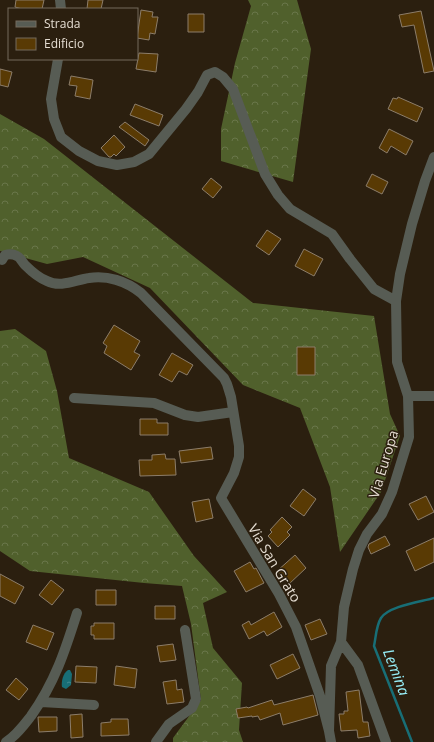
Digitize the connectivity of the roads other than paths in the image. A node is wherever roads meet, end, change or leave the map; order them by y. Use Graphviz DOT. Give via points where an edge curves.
graph roads {
  1 [pos="58,60"];
  2 [pos="434,157"];
  3 [pos="2,260"];
  4 [pos="396,301"];
  5 [pos="408,396"];
  6 [pos="434,396"];
  7 [pos="74,398"];
  8 [pos="233,412"];
  9 [pos="77,613"];
  10 [pos="186,630"];
  11 [pos="341,642"];
  12 [pos="41,702"];
  13 [pos="94,705"];
  14 [pos="329,731"];
  15 [pos="6,742"];
  16 [pos="156,742"];
  17 [pos="331,742"];
  18 [pos="386,742"];
  1 -- 4 [label="street" via="51,99 54,119 61,137 98,161 117,165 134,162 149,154 186,109 207,75 215,72 223,77 233,89 266,174 278,195 290,209 332,234 374,289"];
  2 -- 4 [label="street, Via Europa" via="412,224"];
  3 -- 8 [label="street, Via San Grato" via="5,255 18,256 39,276 58,285 88,278 106,278 118,280 136,289 224,378"];
  4 -- 5 [label="street, Via Europa" via="397,362"];
  5 -- 6 [label="street"];
  5 -- 11 [label="street, Via Europa" via="409,437 392,492 357,556 344,607"];
  7 -- 8 [label="street" via="154,403 185,415 198,417"];
  8 -- 14 [label="street, Via San Grato" via="239,457 221,498 296,627 320,696"];
  9 -- 12 [label="street" via="58,668"];
  10 -- 16 [label="street" via="196,699 192,708 168,724"];
  11 -- 14 [label="street, Via Europa" via="331,666"];
  11 -- 18 [label="street" via="358,666"];
  12 -- 13 [label="street"];
  12 -- 15 [label="street" via="22,728"];
  14 -- 17 [label="street"];
}
